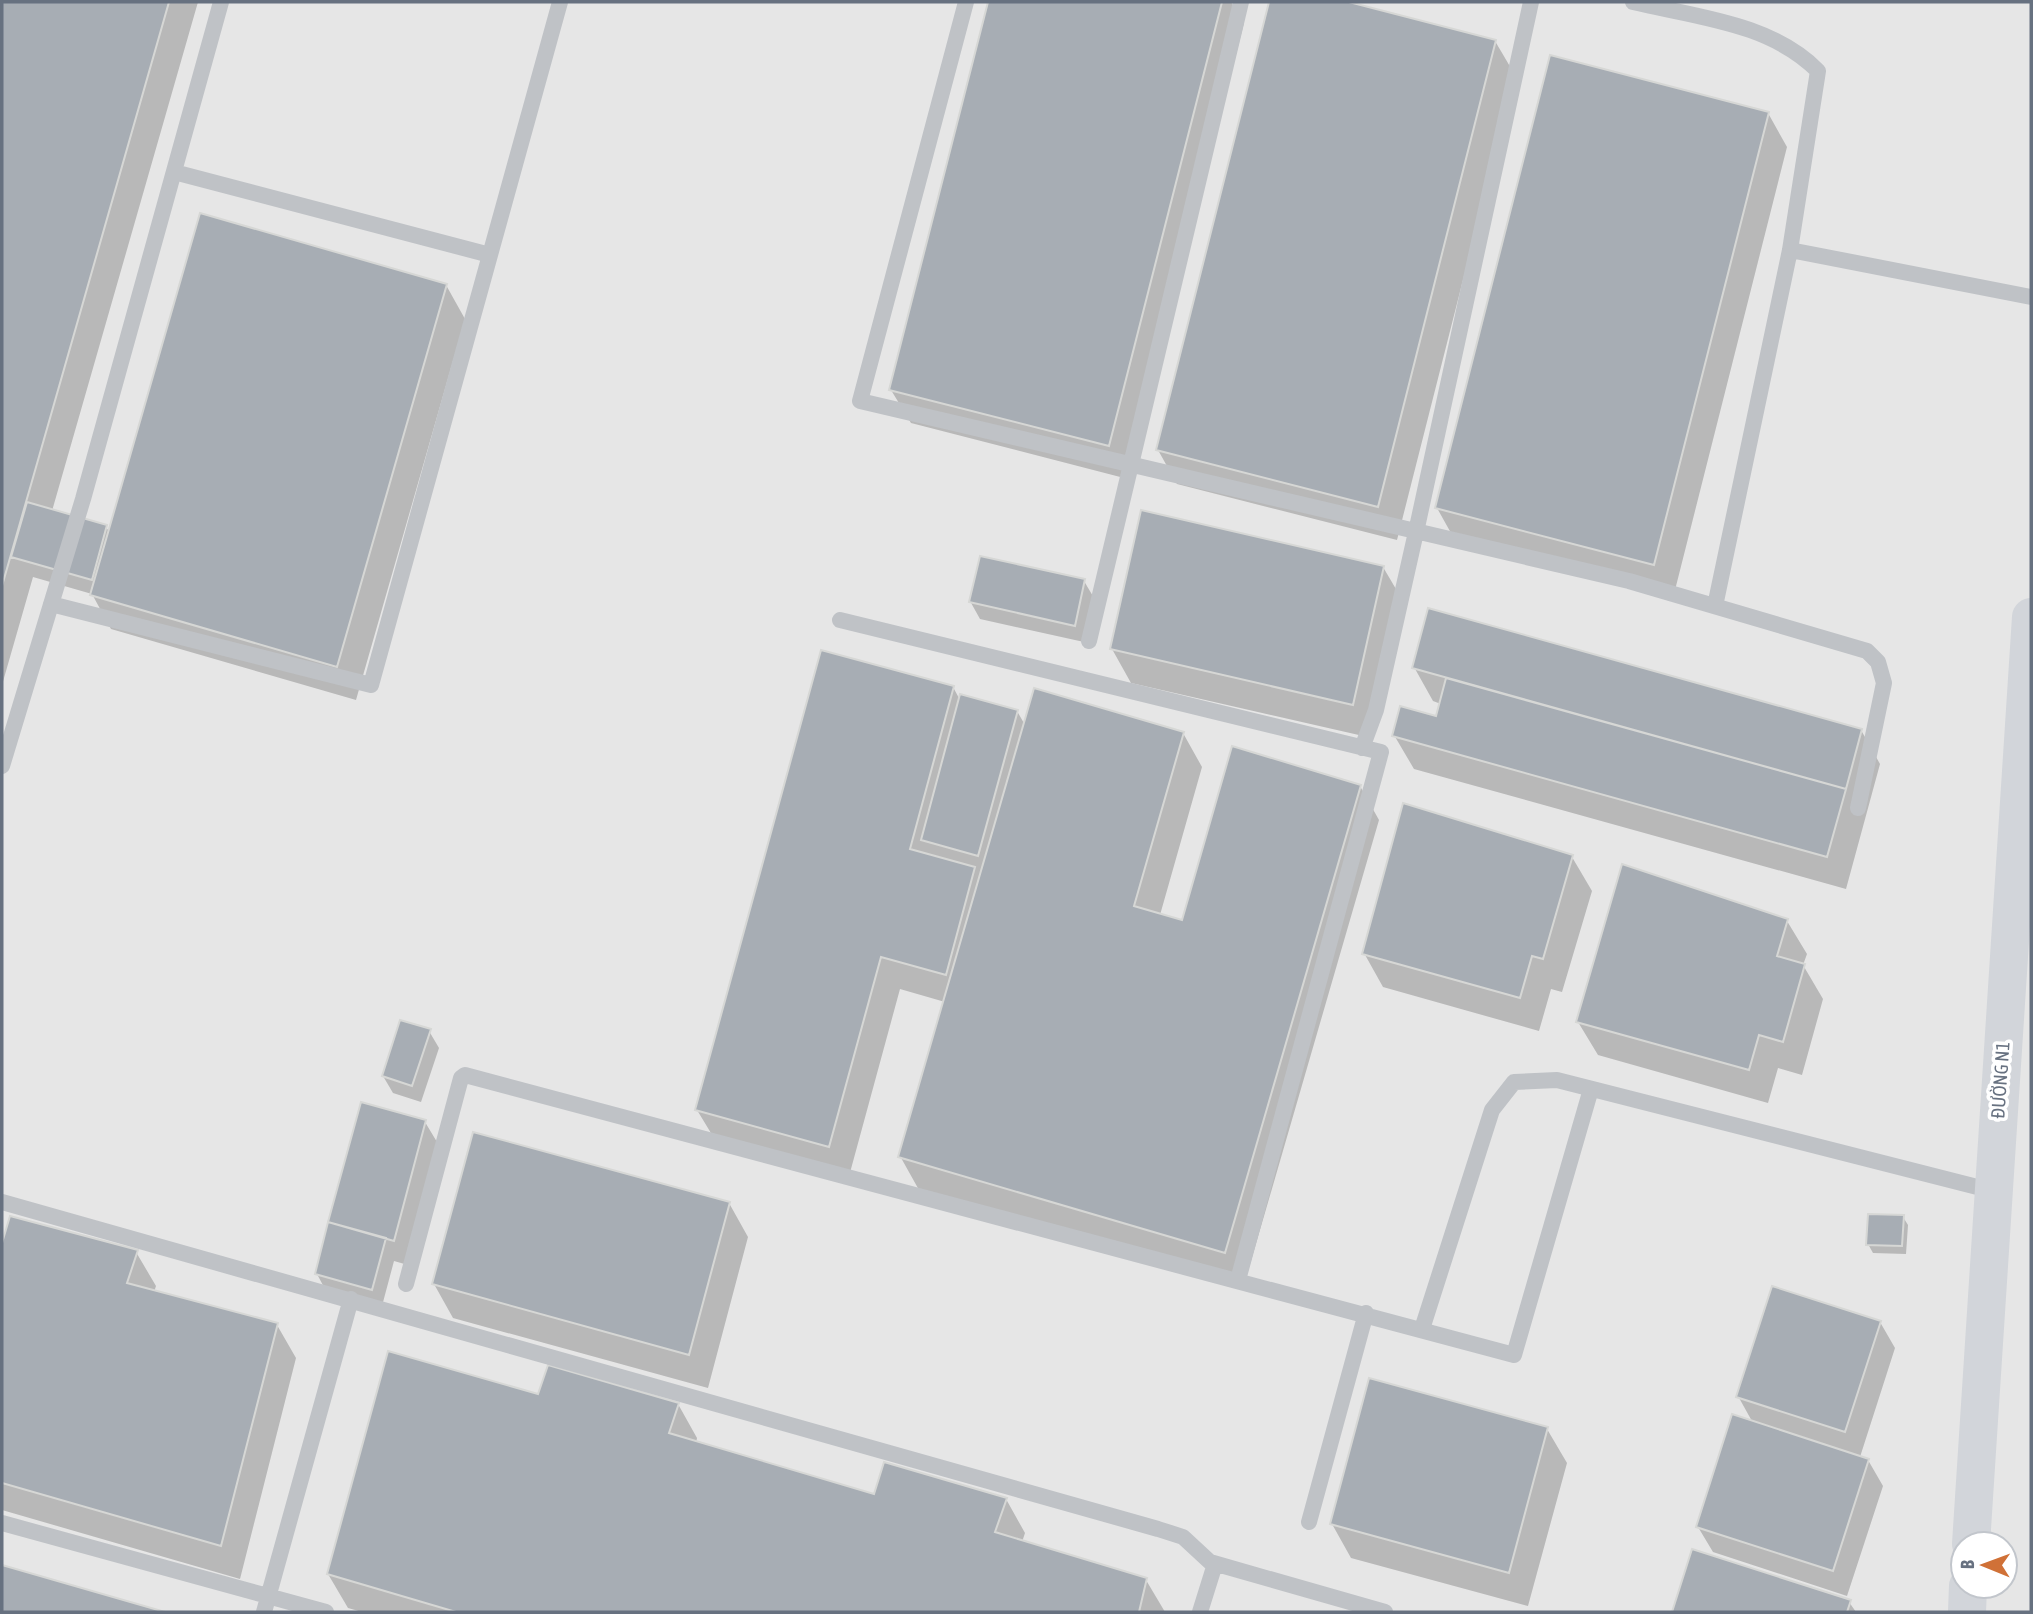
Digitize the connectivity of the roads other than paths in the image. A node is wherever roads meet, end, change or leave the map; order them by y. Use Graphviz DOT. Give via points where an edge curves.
graph roads {
  1 [pos="220,2"];
  2 [pos="560,2"];
  3 [pos="966,2"];
  4 [pos="1241,2"];
  5 [pos="1531,2"];
  6 [pos="1633,2"];
  7 [pos="174,172"];
  8 [pos="1790,250"];
  9 [pos="490,254"];
  10 [pos="2031,297"];
  11 [pos="1131,465"];
  12 [pos="1416,532"];
  13 [pos="51,604"];
  14 [pos="1715,606"];
  15 [pos="2031,617"];
  16 [pos="840,620"];
  17 [pos="1089,641"];
  18 [pos="1362,748"];
  19 [pos="2,766"];
  20 [pos="1857,808"];
  21 [pos="1591,1089"];
  22 [pos="1993,1191"];
  23 [pos="2,1202"];
  24 [pos="1238,1280"];
  25 [pos="406,1284"];
  26 [pos="351,1299"];
  27 [pos="1366,1313"];
  28 [pos="1422,1329"];
  29 [pos="1309,1522"];
  30 [pos="2,1523"];
  31 [pos="1972,1530"];
  32 [pos="1215,1564"];
  33 [pos="269,1596"];
  34 [pos="264,1612"];
  35 [pos="326,1612"];
  36 [pos="1200,1612"];
  37 [pos="1385,1612"];
  1 -- 7 [label="lane"];
  2 -- 9 [label="lane"];
  3 -- 11 [label="lane" via="860,401"];
  4 -- 11 [label="lane"];
  5 -- 12 [label="lane"];
  6 -- 8 [label="lane" via="1768,35 1800,53 1818,71"];
  7 -- 9 [label="lane"];
  7 -- 13 [label="lane"];
  8 -- 10 [label="lane"];
  8 -- 14 [label="lane"];
  9 -- 13 [label="lane" via="371,685"];
  11 -- 12 [label="lane"];
  11 -- 17 [label="lane"];
  12 -- 14 [label="lane" via="1629,581"];
  12 -- 18 [label="lane" via="1376,710"];
  13 -- 19 [label="lane"];
  14 -- 20 [label="lane" via="1867,651 1878,662 1884,683"];
  15 -- 22 [label="street, ĐƯỜNG N1"];
  16 -- 18 [label="lane"];
  18 -- 24 [label="lane" via="1381,752"];
  21 -- 22 [label="lane"];
  21 -- 28 [label="lane" via="1557,1080 1514,1082 1492,1110"];
  21 -- 28 [label="lane" via="1514,1355"];
  22 -- 31 [label="street, ĐƯỜNG N1"];
  23 -- 26 [label="lane"];
  24 -- 25 [label="lane" via="465,1074"];
  24 -- 27 [label="lane"];
  26 -- 32 [label="lane" via="1158,1529 1183,1537"];
  26 -- 33 [label="lane"];
  27 -- 28 [label="lane"];
  27 -- 29 [label="lane"];
  30 -- 33 [label="lane"];
  32 -- 36 [label="lane"];
  32 -- 37 [label="lane"];
  33 -- 34 [label="lane"];
  33 -- 35 [label="lane"];
}
